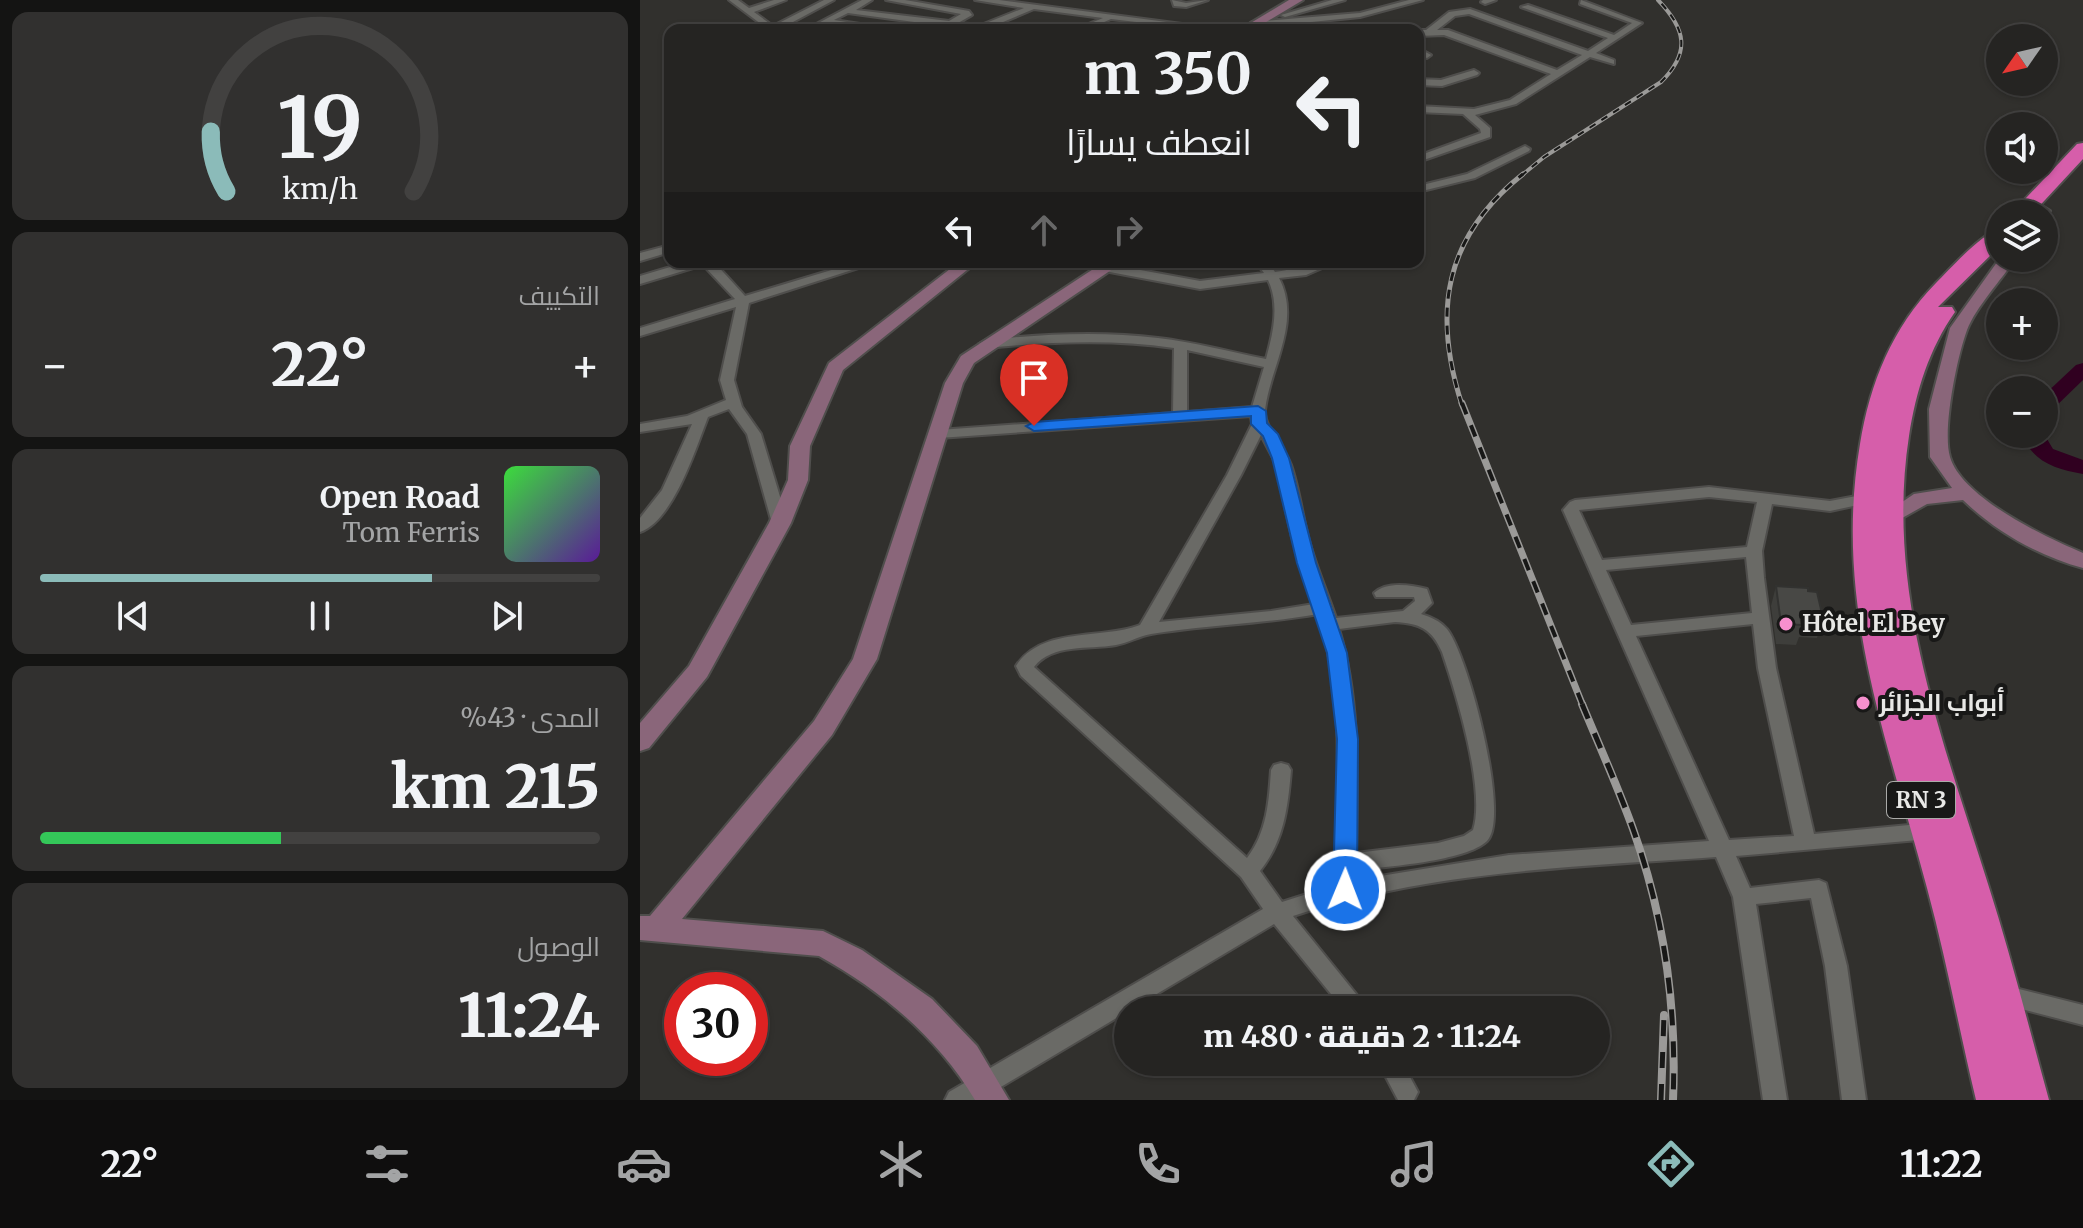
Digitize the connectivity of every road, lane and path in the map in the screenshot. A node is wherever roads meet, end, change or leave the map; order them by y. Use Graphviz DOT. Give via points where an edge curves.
graph roads {
  1 [pos="733,0"];
  2 [pos="782,0"];
  3 [pos="830,0"];
  4 [pos="868,0"];
  5 [pos="890,0"];
  6 [pos="979,0"];
  7 [pos="1176,0"];
  8 [pos="1204,0"];
  9 [pos="1341,0"];
  10 [pos="1419,0"];
  11 [pos="1287,2"];
  12 [pos="1583,2"];
  13 [pos="1036,6"];
  14 [pos="1525,7"];
  15 [pos="748,11"];
  16 [pos="848,11"];
  17 [pos="1109,18"];
  18 [pos="1130,20"];
  19 [pos="827,22"];
  20 [pos="766,24"];
  21 [pos="785,24"];
  22 [pos="822,24"];
  23 [pos="844,24"];
  24 [pos="951,24"];
  25 [pos="991,24"];
  26 [pos="1094,24"];
  27 [pos="1125,24"];
  28 [pos="1163,24"];
  29 [pos="1254,24"];
  30 [pos="1258,24"];
  31 [pos="1271,24"];
  32 [pos="1424,32"];
  33 [pos="1429,32"];
  34 [pos="1615,38"];
  35 [pos="1588,54"];
  36 [pos="1611,62"];
  37 [pos="1474,73"];
  38 [pos="1556,73"];
  39 [pos="1424,82"];
  40 [pos="1424,109"];
  41 [pos="1467,113"];
  42 [pos="2083,148"];
  43 [pos="1525,149"];
  44 [pos="1424,157"];
  45 [pos="2083,166"];
  46 [pos="1424,188"];
  47 [pos="2034,200"];
  48 [pos="2052,200"];
  49 [pos="1986,249"];
  50 [pos="664,250"];
  51 [pos="640,257"];
  52 [pos="680,268"];
  53 [pos="713,268"];
  54 [pos="851,268"];
  55 [pos="961,268"];
  56 [pos="1106,268"];
  57 [pos="1129,268"];
  58 [pos="1266,268"];
  59 [pos="1316,268"];
  60 [pos="1986,269"];
  61 [pos="1998,272"];
  62 [pos="1272,277"];
  63 [pos="640,280"];
  64 [pos="743,301"];
  65 [pos="640,332"];
  66 [pos="986,344"];
  67 [pos="1181,345"];
  68 [pos="1270,364"];
  69 [pos="733,402"];
  70 [pos="1180,415"];
  71 [pos="702,416"];
  72 [pos="1259,418"];
  73 [pos="640,428"];
  74 [pos="939,434"];
  75 [pos="1966,493"];
  76 [pos="1767,497"];
  77 [pos="1878,509"];
  78 [pos="780,523"];
  79 [pos="640,527"];
  80 [pos="1754,551"];
  81 [pos="2083,561"];
  82 [pos="1597,566"];
  83 [pos="1382,593"];
  84 [pos="1326,616"];
  85 [pos="1406,617"];
  86 [pos="1760,618"];
  87 [pos="1146,629"];
  88 [pos="1625,631"];
  89 [pos="640,741"];
  90 [pos="1281,770"];
  91 [pos="1930,831"];
  92 [pos="1806,843"];
  93 [pos="1723,851"];
  94 [pos="1345,863"];
  95 [pos="1248,871"];
  96 [pos="1345,890"];
  97 [pos="1744,897"];
  98 [pos="1277,912"];
  99 [pos="648,929"];
  100 [pos="2000,994"];
  101 [pos="1346,996"];
  102 [pos="2083,1015"];
  103 [pos="1397,1076"];
  104 [pos="988,1092"];
  105 [pos="1406,1092"];
  106 [pos="957,1100"];
  107 [pos="1775,1100"];
  108 [pos="1854,1100"];
  109 [pos="1997,1100"];
  110 [pos="2028,1100"];
  1 -- 15 [label="street"];
  2 -- 15 [label="street"];
  3 -- 21 [label="street"];
  4 -- 16 [label="street"];
  5 -- 24 [label="street" via="969,13"];
  6 -- 13 [label="street"];
  7 -- 8 [label="street" via="1186,5"];
  9 -- 30 [label="street"];
  10 -- 31 [label="street" via="1360,15"];
  11 -- 29 [label="street"];
  12 -- 34 [label="street" via="1637,21"];
  13 -- 17 [label="street"];
  13 -- 25 [label="street"];
  14 -- 34 [label="street"];
  15 -- 20 [label="street"];
  16 -- 19 [label="street"];
  16 -- 24 [label="street"];
  17 -- 18 [label="street"];
  17 -- 26 [label="street"];
  18 -- 27 [label="street"];
  18 -- 28 [label="street"];
  19 -- 22 [label="street"];
  19 -- 23 [label="street"];
  32 -- 33 [label="street"];
  33 -- 35 [label="street" via="1452,14 1470,11"];
  33 -- 38 [label="street" via="1445,32"];
  34 -- 35 [label="street"];
  35 -- 36 [label="street"];
  35 -- 38 [label="street"];
  37 -- 39 [label="street" via="1442,83"];
  38 -- 41 [label="street" via="1513,102"];
  40 -- 41 [label="street"];
  41 -- 44 [label="street" via="1486,135"];
  42 -- 47 [label="highway"];
  43 -- 46 [label="street" via="1471,176"];
  45 -- 48 [label="highway"];
  49 -- 77 [label="highway, RN 3" via="1905,337 1872,441"];
  50 -- 51 [label="street"];
  52 -- 63 [label="street"];
  53 -- 64 [label="street"];
  54 -- 64 [label="street"];
  55 -- 78 [label="street" via="835,367 800,446 798,480"];
  56 -- 66 [label="street"];
  57 -- 62 [label="street" via="1200,285"];
  58 -- 62 [label="street"];
  59 -- 62 [label="street"];
  60 -- 77 [label="highway, RN 3" via="1931,329 1895,438 1888,494"];
  61 -- 75 [label="street" via="1959,328 1939,409 1940,457"];
  62 -- 68 [label="street" via="1281,301"];
  64 -- 65 [label="street"];
  64 -- 69 [label="street" via="727,380"];
  66 -- 67 [label="street" via="1075,337"];
  66 -- 74 [label="street" via="960,371"];
  67 -- 68 [label="street"];
  67 -- 70 [label="street"];
  68 -- 72 [label="street"];
  69 -- 71 [label="street"];
  69 -- 78 [label="street" via="754,434"];
  70 -- 72 [label="street"];
  70 -- 74 [label="street"];
  71 -- 73 [label="street"];
  71 -- 79 [label="street" via="673,486"];
  72 -- 84 [label="street" via="1281,458"];
  72 -- 87 [label="street" via="1234,475"];
  74 -- 99 [label="street" via="885,602 853,682 789,771"];
  75 -- 77 [label="street"];
  75 -- 81 [label="street" via="2012,528"];
  76 -- 77 [label="street"];
  76 -- 80 [label="street"];
  76 -- 82 [label="street" via="1709,492 1575,505 1572,516"];
  77 -- 91 [label="highway, RN 3" via="1869,599"];
  77 -- 100 [label="highway, RN 3" via="1896,627"];
  78 -- 89 [label="street" via="698,671"];
  80 -- 82 [label="street"];
  80 -- 86 [label="street"];
  82 -- 88 [label="street"];
  83 -- 85 [label="street" via="1421,593 1421,608"];
  84 -- 85 [label="street"];
  84 -- 87 [label="street"];
  84 -- 94 [label="street" via="1337,653 1348,739"];
  85 -- 94 [label="street" via="1433,626 1450,649 1484,776 1487,823 1475,840 1457,847"];
  86 -- 88 [label="street"];
  86 -- 92 [label="street"];
  87 -- 95 [label="street" via="1039,651 1025,666 1027,672"];
  88 -- 93 [label="street"];
  90 -- 95 [label="street" via="1278,815 1264,853"];
  91 -- 92 [label="street"];
  91 -- 109 [label="highway, RN 3"];
  92 -- 93 [label="street"];
  93 -- 96 [label="street" via="1509,863"];
  93 -- 97 [label="street"];
  94 -- 96 [label="street"];
  95 -- 98 [label="street"];
  96 -- 98 [label="street"];
  97 -- 107 [label="street"];
  97 -- 108 [label="street" via="1819,889 1836,966"];
  98 -- 101 [label="street"];
  98 -- 104 [label="street"];
  99 -- 104 [label="street" via="823,944 921,1009 966,1056"];
  100 -- 102 [label="street"];
  100 -- 110 [label="highway, RN 3"];
  103 -- 105 [label="street"];
  104 -- 106 [label="street"];
}
